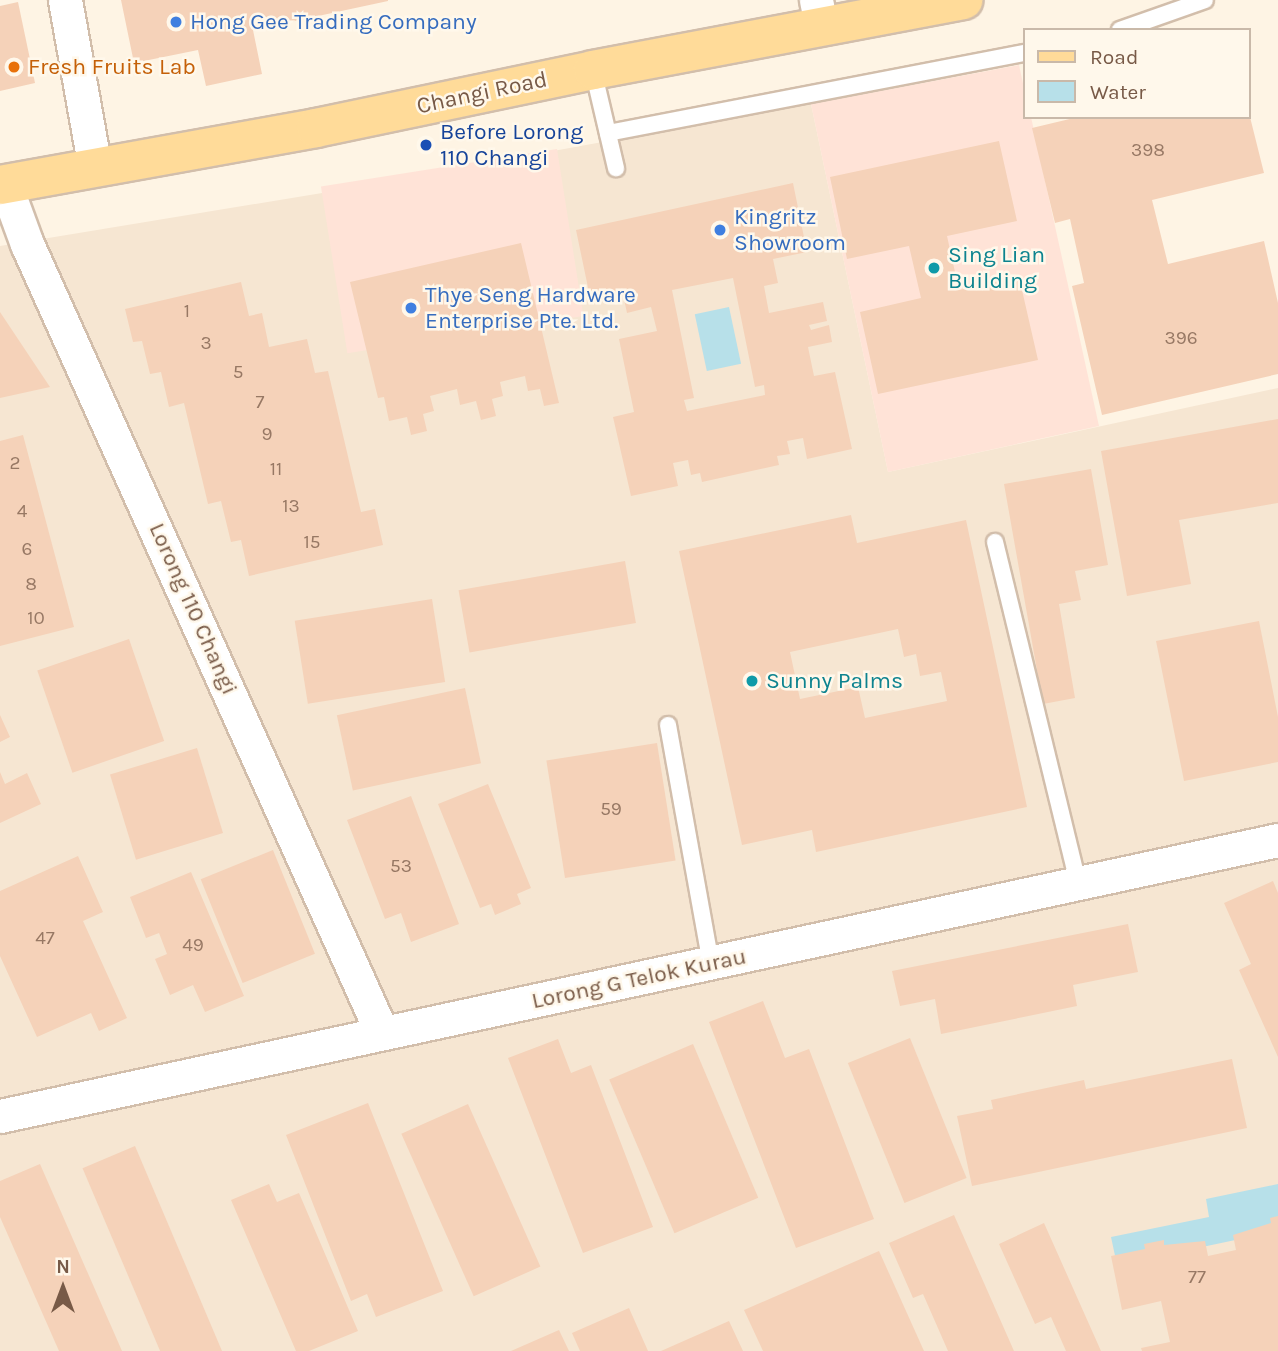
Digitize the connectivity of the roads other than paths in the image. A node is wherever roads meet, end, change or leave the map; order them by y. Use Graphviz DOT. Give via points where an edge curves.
graph roads {
  1 [pos="65,0"];
  2 [pos="963,0"];
  3 [pos="1205,0"];
  4 [pos="819,13"];
  5 [pos="1126,28"];
  6 [pos="1023,53"];
  7 [pos="593,70"];
  8 [pos="608,132"];
  9 [pos="96,168"];
  10 [pos="616,168"];
  11 [pos="2,184"];
  12 [pos="996,542"];
  13 [pos="668,725"];
  14 [pos="1278,840"];
  15 [pos="1078,883"];
  16 [pos="711,964"];
  17 [pos="382,1033"];
  18 [pos="0,1116"];
  1 -- 9 [label="street"];
  2 -- 4 [label="main road, Changi Road"];
  3 -- 5 [label="lane"];
  4 -- 7 [label="main road, Changi Road"];
  6 -- 8 [label="lane"];
  7 -- 8 [label="lane"];
  7 -- 9 [label="main road, Changi Road"];
  8 -- 10 [label="lane"];
  9 -- 11 [label="main road, Changi Road"];
  11 -- 17 [label="street, Lorong 110 Changi"];
  12 -- 15 [label="lane"];
  13 -- 16 [label="lane"];
  14 -- 15 [label="street, Lorong G Telok Kurau"];
  15 -- 16 [label="street, Lorong G Telok Kurau"];
  16 -- 17 [label="street, Lorong G Telok Kurau"];
  17 -- 18 [label="street, Lorong G Telok Kurau"];
}
